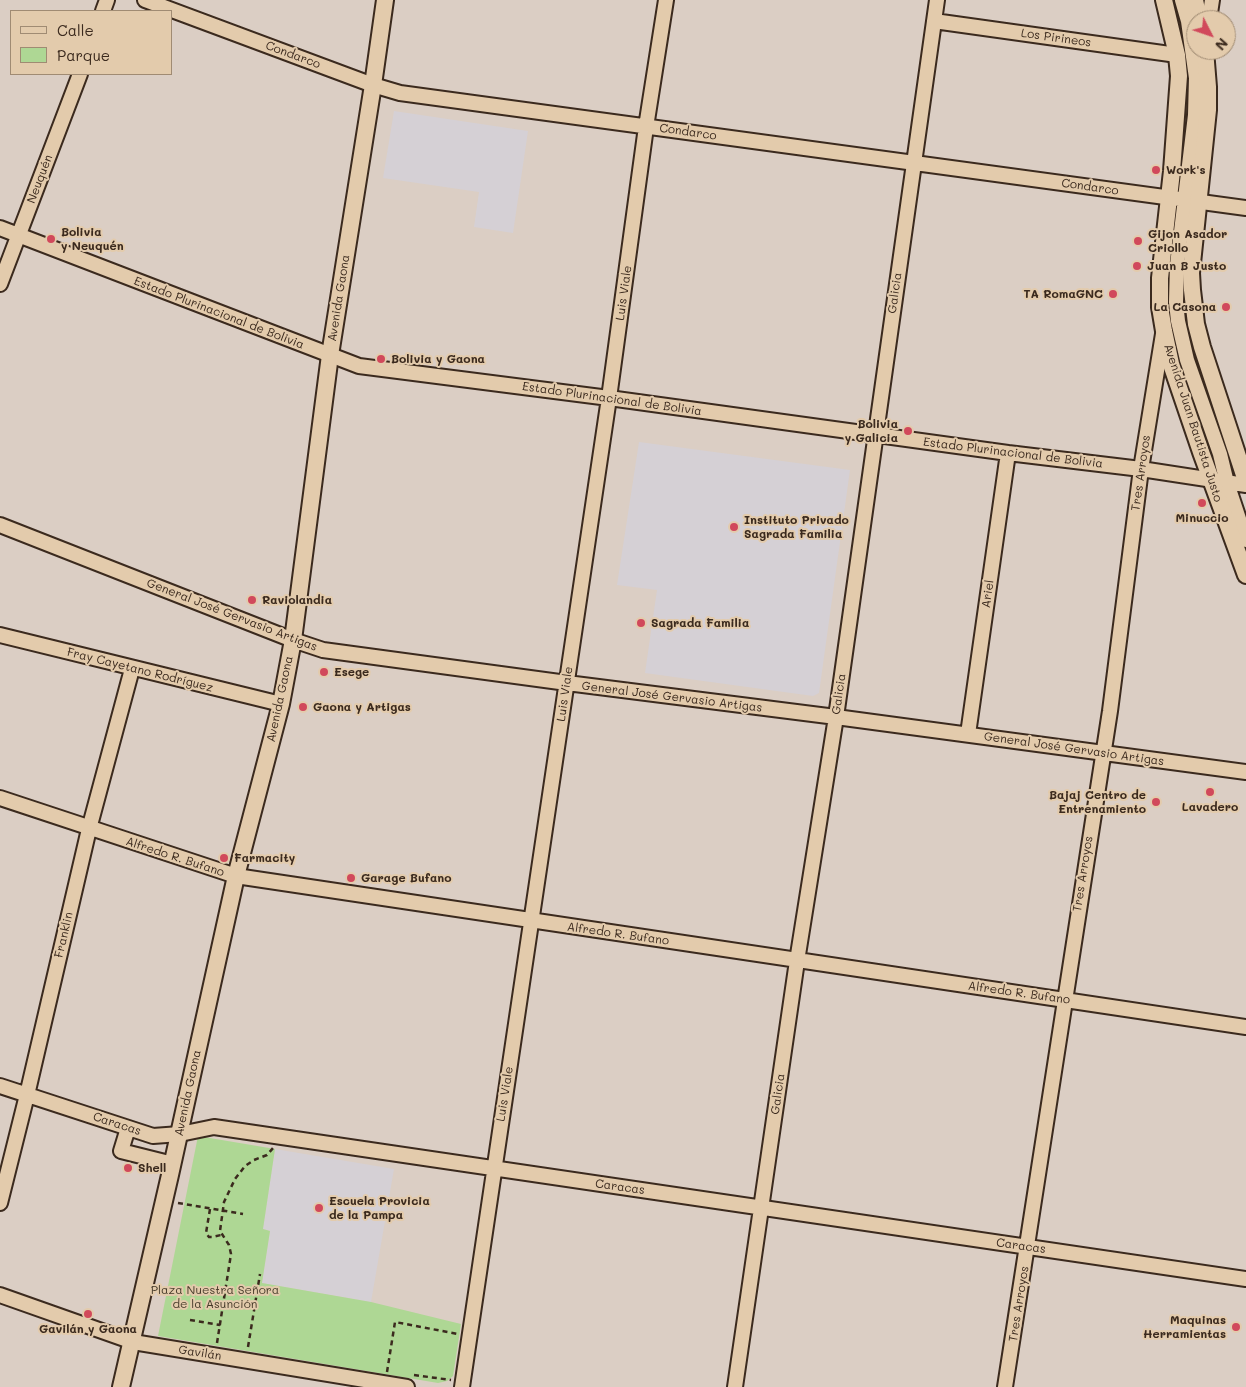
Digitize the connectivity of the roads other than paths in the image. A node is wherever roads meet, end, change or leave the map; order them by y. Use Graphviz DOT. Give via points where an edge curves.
graph roads {
  1 [pos="145,0"];
  2 [pos="384,0"];
  3 [pos="666,0"];
  4 [pos="938,0"];
  5 [pos="1164,0"];
  6 [pos="1182,0"];
  7 [pos="172,10"];
  8 [pos="172,10"];
  9 [pos="934,21"];
  10 [pos="1177,55"];
  11 [pos="1206,60"];
  12 [pos="80,75"];
  13 [pos="373,85"];
  14 [pos="646,127"];
  15 [pos="914,163"];
  16 [pos="1184,200"];
  17 [pos="1246,208"];
  18 [pos="0,228"];
  19 [pos="18,235"];
  20 [pos="0,284"];
  21 [pos="1164,331"];
  22 [pos="330,355"];
  23 [pos="610,398"];
  24 [pos="876,435"];
  25 [pos="1008,453"];
  26 [pos="1141,469"];
  27 [pos="1211,480"];
  28 [pos="1227,483"];
  29 [pos="1246,483"];
  30 [pos="0,525"];
  31 [pos="1246,540"];
  32 [pos="1246,575"];
  33 [pos="0,636"];
  34 [pos="292,640"];
  35 [pos="132,669"];
  36 [pos="567,684"];
  37 [pos="281,704"];
  38 [pos="836,716"];
  39 [pos="968,734"];
  40 [pos="1102,754"];
  41 [pos="1246,772"];
  42 [pos="0,798"];
  43 [pos="89,829"];
  44 [pos="236,876"];
  45 [pos="532,921"];
  46 [pos="797,961"];
  47 [pos="1064,1000"];
  48 [pos="1246,1027"];
  49 [pos="0,1086"];
  50 [pos="27,1096"];
  51 [pos="128,1128"];
  52 [pos="180,1134"];
  53 [pos="173,1164"];
  54 [pos="494,1170"];
  55 [pos="0,1203"];
  56 [pos="761,1208"];
  57 [pos="1028,1247"];
  58 [pos="1246,1279"];
  59 [pos="0,1295"];
  60 [pos="133,1342"];
  61 [pos="121,1387"];
  62 [pos="407,1387"];
  63 [pos="462,1387"];
  64 [pos="735,1387"];
  65 [pos="1005,1387"];
  1 -- 8 [label="street, Condarco"];
  2 -- 13 [label="main road, Avenida Gaona"];
  3 -- 14 [label="street, Luis Viale"];
  4 -- 9 [label="street, Galicia"];
  5 -- 10 [label="main road, Avenida Juan Bautista Justo"];
  6 -- 16 [label="street" via="1196,78 1196,115"];
  7 -- 13 [label="street, Condarco"];
  9 -- 10 [label="street, Los Pirineos"];
  9 -- 15 [label="street, Galicia"];
  10 -- 16 [label="main road, Avenida Juan Bautista Justo"];
  11 -- 16 [label="main road, Avenida Juan Bautista Justo" via="1208,110"];
  12 -- 19 [label="street, Neuquén"];
  13 -- 14 [label="street, Condarco" via="400,93"];
  13 -- 22 [label="main road, Avenida Gaona"];
  14 -- 15 [label="street, Condarco"];
  14 -- 23 [label="street, Luis Viale"];
  15 -- 16 [label="street, Condarco"];
  15 -- 24 [label="street, Galicia"];
  16 -- 17 [label="street, Condarco"];
  16 -- 21 [label="main road, Avenida Juan Bautista Justo" via="1160,278"];
  16 -- 28 [label="street" via="1177,265 1178,321 1186,360 1220,454"];
  16 -- 29 [label="main road, Avenida Juan Bautista Justo" via="1196,324"];
  18 -- 19 [label="street, Estado Plurinacional de Bolivia"];
  19 -- 20 [label="street, Neuquén"];
  19 -- 22 [label="street, Estado Plurinacional de Bolivia"];
  21 -- 26 [label="street, Tres Arroyos"];
  21 -- 27 [label="main road, Avenida Juan Bautista Justo" via="1171,364"];
  22 -- 23 [label="street, Estado Plurinacional de Bolivia" via="359,366"];
  22 -- 34 [label="main road, Avenida Gaona"];
  23 -- 24 [label="street, Estado Plurinacional de Bolivia"];
  23 -- 36 [label="street, Luis Viale"];
  24 -- 25 [label="street, Estado Plurinacional de Bolivia"];
  24 -- 38 [label="street, Galicia"];
  25 -- 26 [label="street, Estado Plurinacional de Bolivia"];
  25 -- 39 [label="street, Ariel"];
  26 -- 27 [label="street, Estado Plurinacional de Bolivia"];
  26 -- 40 [label="street, Tres Arroyos"];
  27 -- 28 [label="street, Estado Plurinacional de Bolivia"];
  27 -- 32 [label="main road, Avenida Juan Bautista Justo"];
  28 -- 29 [label="street, Estado Plurinacional de Bolivia"];
  28 -- 31 [label="street"];
  30 -- 34 [label="street, General José Gervasio Artigas"];
  33 -- 35 [label="street, Fray Cayetano Rodríguez"];
  34 -- 36 [label="street, General José Gervasio Artigas" via="323,650"];
  34 -- 37 [label="main road, Avenida Gaona"];
  35 -- 37 [label="street, Fray Cayetano Rodríguez"];
  35 -- 43 [label="street, Franklin"];
  36 -- 38 [label="street, General José Gervasio Artigas"];
  36 -- 45 [label="street, Luis Viale"];
  37 -- 44 [label="main road, Avenida Gaona"];
  38 -- 39 [label="street, General José Gervasio Artigas"];
  38 -- 46 [label="street, Galicia"];
  39 -- 40 [label="street, General José Gervasio Artigas"];
  40 -- 41 [label="street, General José Gervasio Artigas"];
  40 -- 47 [label="street, Tres Arroyos"];
  42 -- 43 [label="street, Alfredo R. Bufano"];
  43 -- 44 [label="street, Alfredo R. Bufano"];
  43 -- 50 [label="street, Franklin"];
  44 -- 45 [label="street, Alfredo R. Bufano"];
  44 -- 52 [label="main road, Avenida Gaona"];
  45 -- 46 [label="street, Alfredo R. Bufano"];
  45 -- 54 [label="street, Luis Viale"];
  46 -- 47 [label="street, Alfredo R. Bufano"];
  46 -- 56 [label="street, Galicia"];
  47 -- 48 [label="street, Alfredo R. Bufano"];
  47 -- 57 [label="street, Tres Arroyos"];
  49 -- 50 [label="street, Caracas"];
  50 -- 51 [label="street, Caracas"];
  50 -- 55 [label="street, Franklin"];
  51 -- 52 [label="street, Caracas" via="153,1136"];
  51 -- 53 [label="street" via="121,1151"];
  52 -- 53 [label="main road, Avenida Gaona"];
  52 -- 54 [label="street, Caracas" via="214,1127"];
  53 -- 60 [label="main road, Avenida Gaona"];
  54 -- 56 [label="street, Caracas"];
  54 -- 63 [label="street, Luis Viale"];
  56 -- 57 [label="street, Caracas"];
  56 -- 64 [label="street, Galicia"];
  57 -- 58 [label="street, Caracas"];
  57 -- 65 [label="street, Tres Arroyos"];
  59 -- 60 [label="street, Gavilán"];
  60 -- 61 [label="main road, Avenida Gaona"];
  60 -- 62 [label="street, Gavilán"];
}
